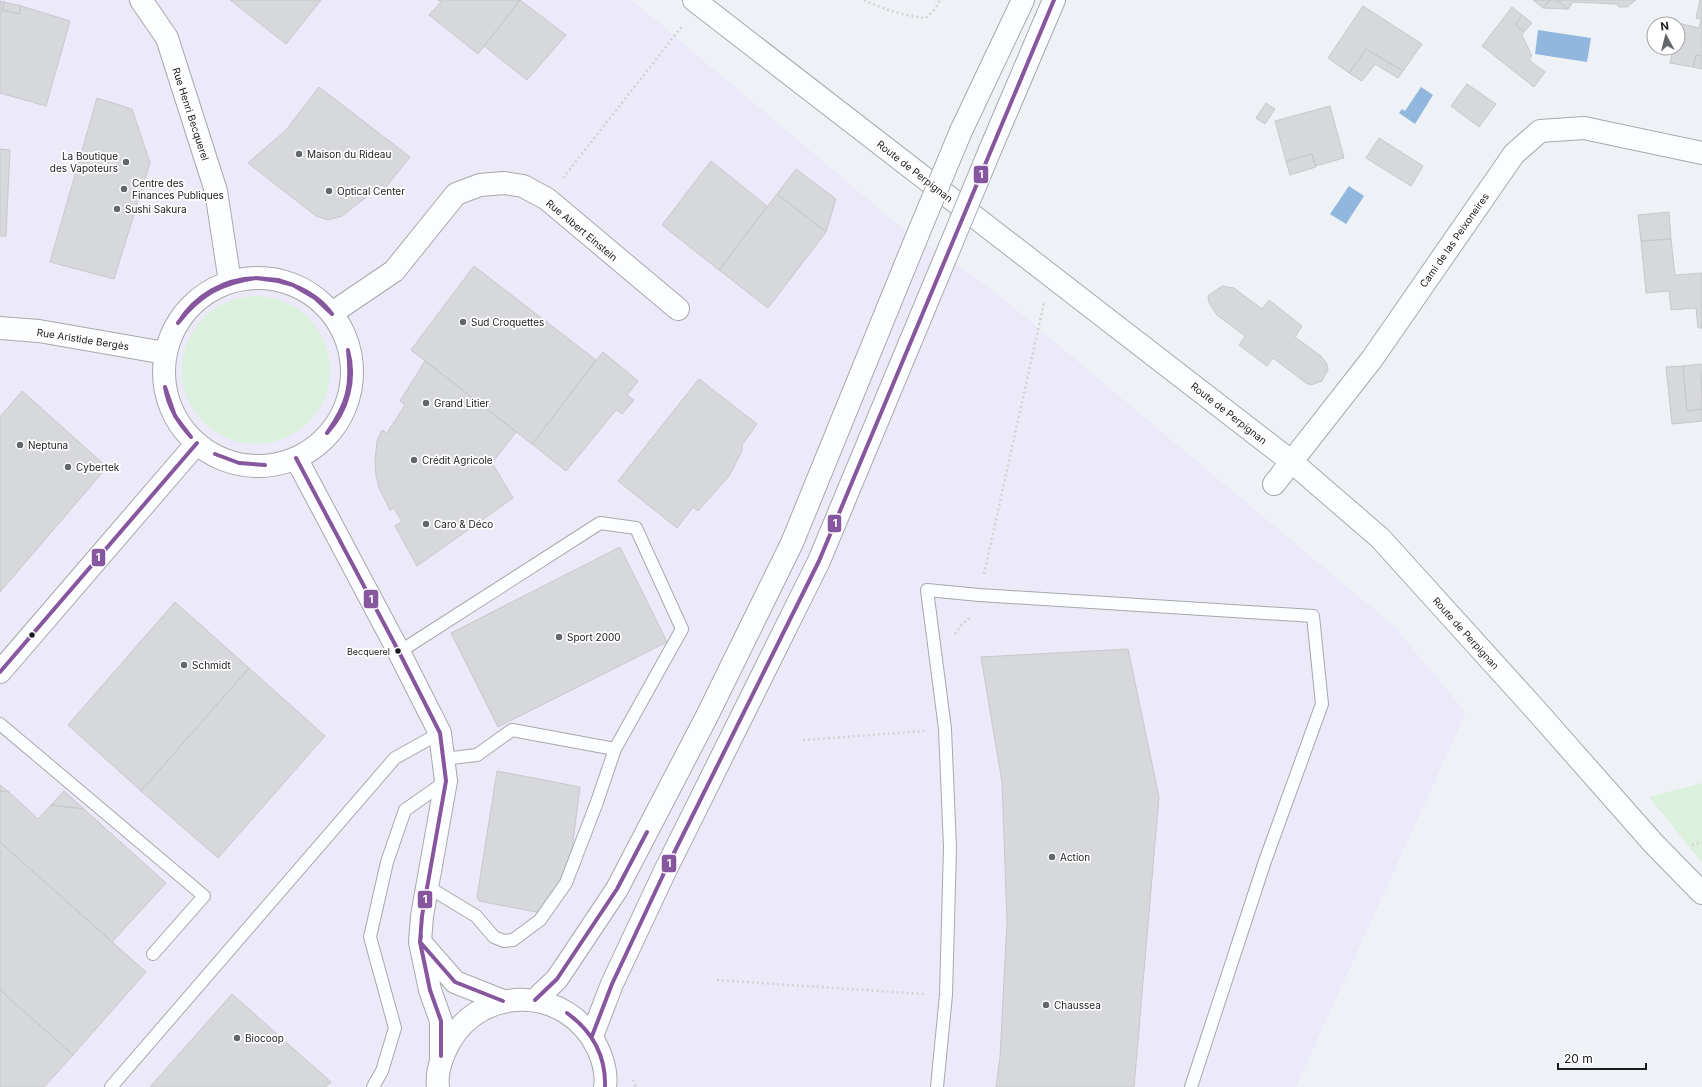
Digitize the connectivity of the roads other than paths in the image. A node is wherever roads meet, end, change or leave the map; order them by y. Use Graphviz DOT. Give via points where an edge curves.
graph roads {
  1 [pos="142,0"];
  2 [pos="694,0"];
  3 [pos="1023,0"];
  4 [pos="1054,0"];
  5 [pos="1702,153"];
  6 [pos="230,282"];
  7 [pos="678,309"];
  8 [pos="332,313"];
  9 [pos="0,328"];
  10 [pos="165,353"];
  11 [pos="197,444"];
  12 [pos="296,458"];
  13 [pos="1292,462"];
  14 [pos="1274,484"];
  15 [pos="399,652"];
  16 [pos="0,672"];
  17 [pos="0,724"];
  18 [pos="440,733"];
  19 [pos="615,749"];
  20 [pos="444,759"];
  21 [pos="446,781"];
  22 [pos="428,887"];
  23 [pos="1702,893"];
  24 [pos="420,942"];
  25 [pos="153,954"];
  26 [pos="535,1000"];
  27 [pos="503,1001"];
  28 [pos="592,1036"];
  29 [pos="441,1056"];
  30 [pos="608,1085"];
  31 [pos="111,1087"];
  32 [pos="373,1087"];
  33 [pos="438,1087"];
  34 [pos="937,1087"];
  35 [pos="1191,1087"];
  1 -- 6 [label="street, Rue Henri Becquerel" via="167,38 216,191"];
  2 -- 13 [label="street, Route de Perpignan"];
  3 -- 26 [label="street, bridge" via="961,131 792,543 707,716 617,889 557,979"];
  4 -- 28 [label="street, bridge" via="819,561 665,871 612,984"];
  5 -- 13 [label="street, Cami de las Peixoneires" via="1584,128 1540,130 1514,154 1372,359"];
  6 -- 8 [label="street" via="258,278 286,282 311,294"];
  6 -- 10 [label="street" via="207,292 188,308 173,329"];
  7 -- 8 [label="street, Rue Albert Einstein" via="547,199 523,186 504,183 480,185 456,194 394,271"];
  8 -- 12 [label="street" via="346,338 352,366 349,395 338,421 320,443"];
  9 -- 10 [label="street, Rue Aristide Bergès" via="39,331"];
  10 -- 11 [label="street" via="163,378 168,403 180,425"];
  11 -- 12 [label="street" via="219,458 244,465 270,465"];
  11 -- 16 [label="street"];
  12 -- 15 [label="street"];
  13 -- 14 [label="street, Cami de las Peixoneires"];
  13 -- 23 [label="street, Route de Perpignan" via="1380,538 1654,844"];
  15 -- 18 [label="street"];
  15 -- 19 [label="lane" via="600,523 636,528 682,629"];
  17 -- 25 [label="lane" via="204,896"];
  18 -- 20 [label="street"];
  18 -- 31 [label="lane" via="395,758"];
  19 -- 20 [label="lane" via="512,730 477,755"];
  19 -- 22 [label="lane" via="598,802 566,883 540,920 526,931 513,940 504,941 494,937 476,916"];
  20 -- 21 [label="street"];
  21 -- 22 [label="street"];
  21 -- 32 [label="lane" via="405,810 387,862 370,937 395,1028 382,1071"];
  22 -- 24 [label="street"];
  24 -- 27 [label="street" via="455,982"];
  24 -- 29 [label="street" via="430,990 441,1021"];
  26 -- 27 [label="street"];
  26 -- 28 [label="street" via="557,1007 570,1015"];
  27 -- 29 [label="street" via="476,1012 455,1032"];
  28 -- 30 [label="street" via="602,1058"];
  29 -- 33 [label="street"];
  34 -- 35 [label="lane" via="946,995 950,847 945,729 927,590 1314,616 1322,704 1265,861"];
}
